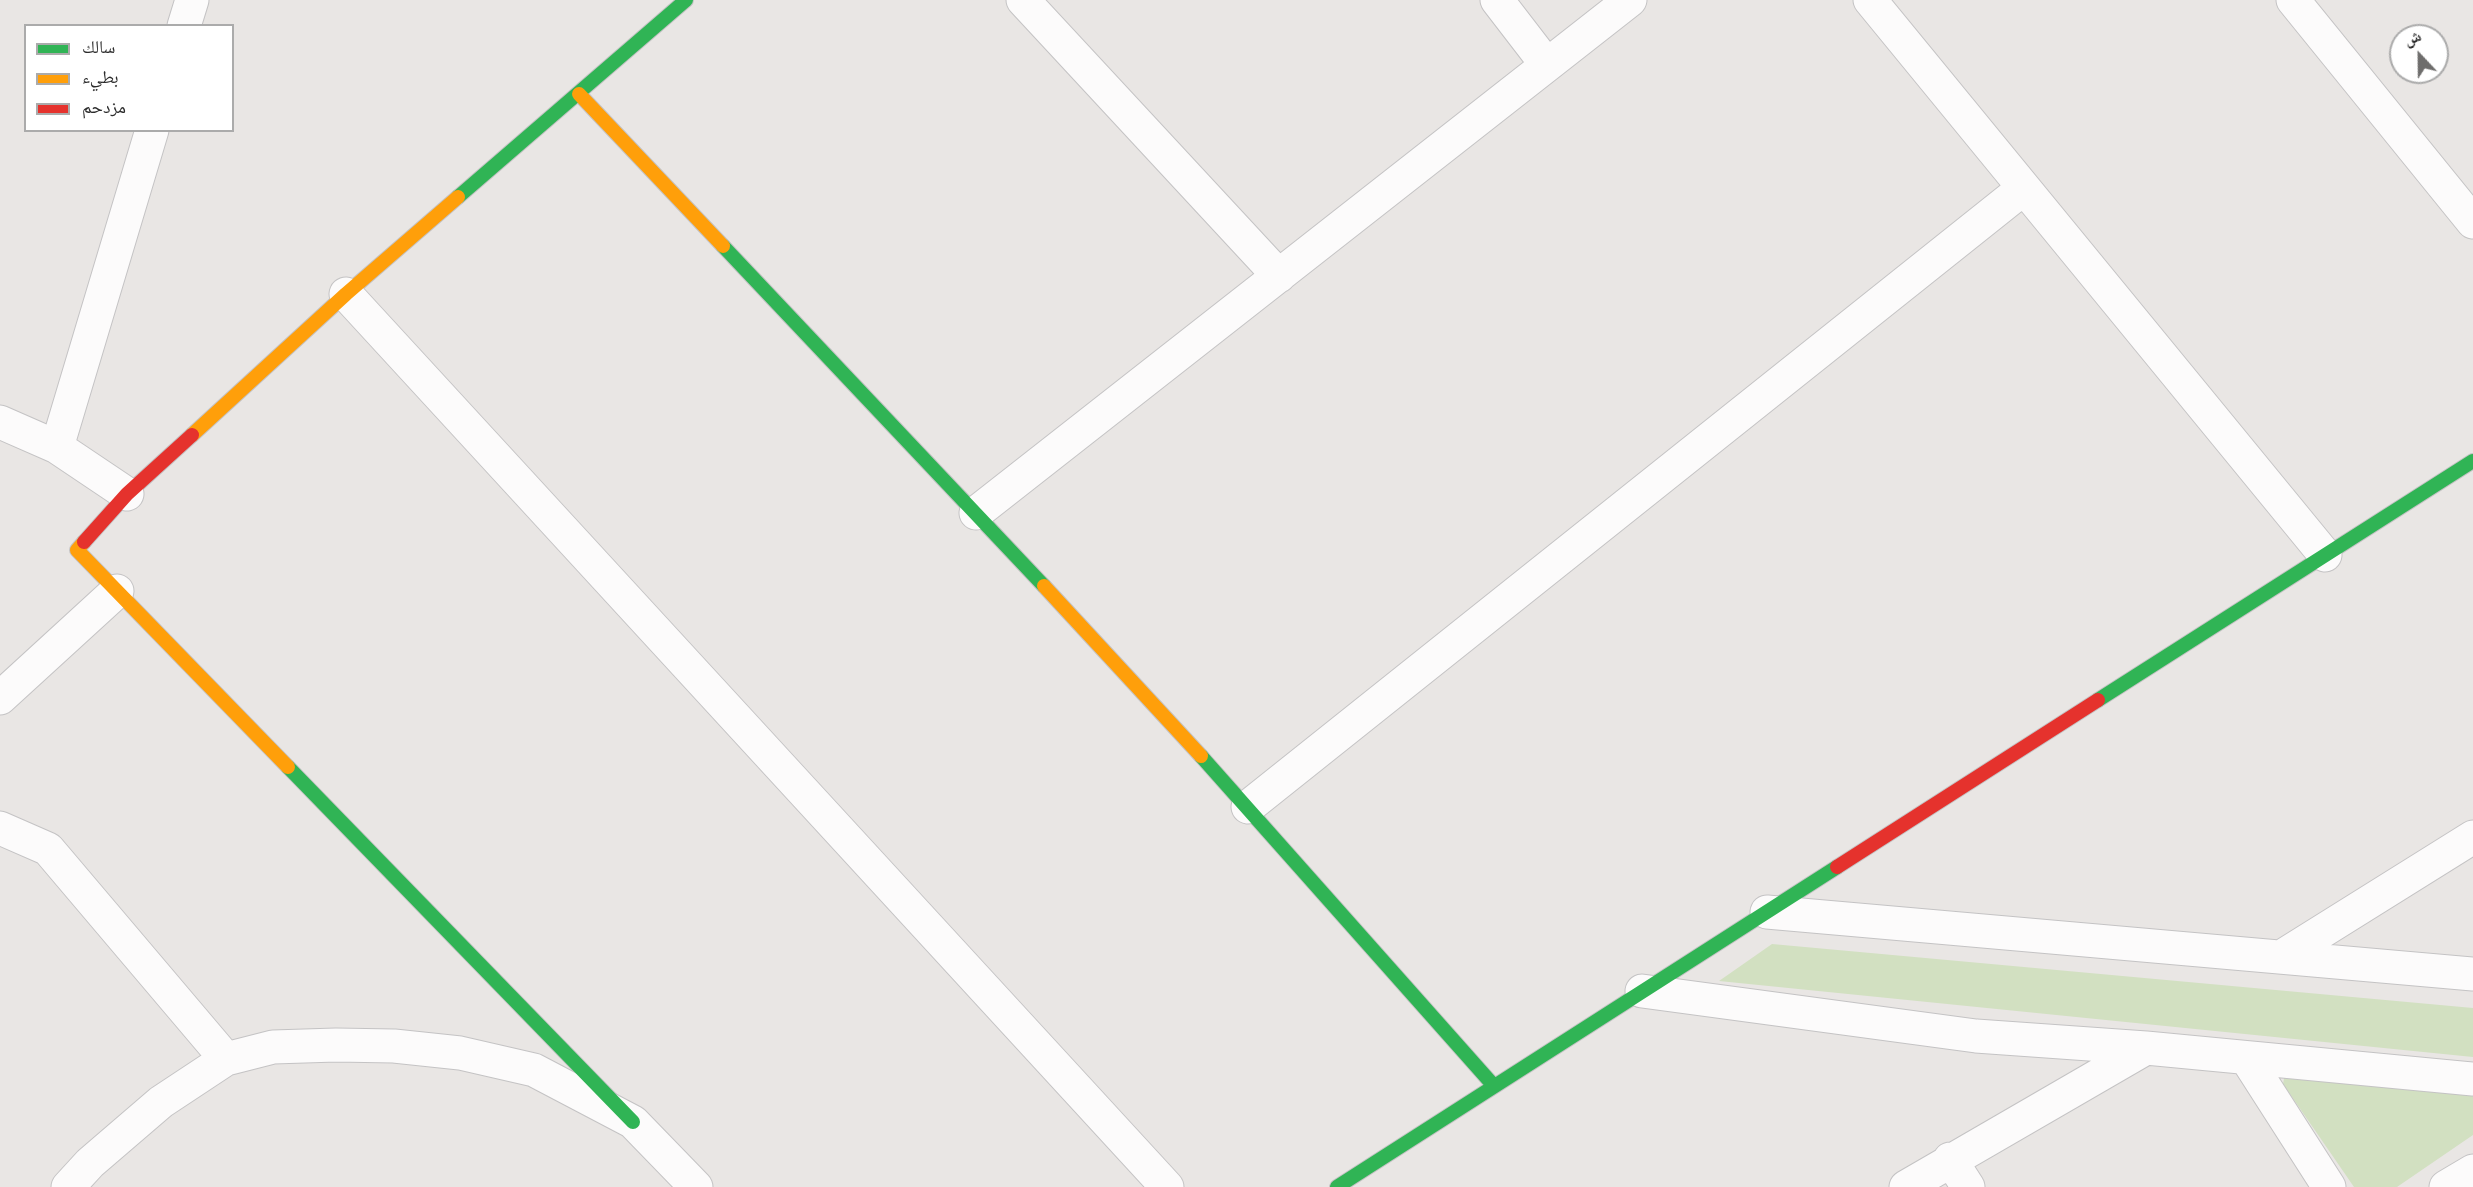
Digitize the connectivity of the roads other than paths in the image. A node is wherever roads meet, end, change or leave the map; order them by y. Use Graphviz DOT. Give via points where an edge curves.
graph roads {
  1 [pos="192,0"];
  2 [pos="686,0"];
  3 [pos="1023,0"];
  4 [pos="1497,0"];
  5 [pos="1630,0"];
  6 [pos="1870,0"];
  7 [pos="2293,0"];
  8 [pos="185,24"];
  9 [pos="1547,65"];
  10 [pos="579,94"];
  11 [pos="151,132"];
  12 [pos="2024,188"];
  13 [pos="2473,222"];
  14 [pos="1279,276"];
  15 [pos="345,294"];
  16 [pos="0,422"];
  17 [pos="57,447"];
  18 [pos="2473,460"];
  19 [pos="127,494"];
  20 [pos="976,513"];
  21 [pos="2325,555"];
  22 [pos="117,591"];
  23 [pos="0,698"];
  24 [pos="1248,807"];
  25 [pos="0,828"];
  26 [pos="2473,837"];
  27 [pos="1767,912"];
  28 [pos="2281,957"];
  29 [pos="2473,974"];
  30 [pos="1642,992"];
  31 [pos="2146,1048"];
  32 [pos="226,1059"];
  33 [pos="2247,1059"];
  34 [pos="2473,1079"];
  35 [pos="1494,1086"];
  36 [pos="633,1122"];
  37 [pos="1950,1159"];
  38 [pos="2473,1171"];
  39 [pos="68,1187"];
  40 [pos="696,1187"];
  41 [pos="1167,1187"];
  42 [pos="1337,1187"];
  43 [pos="1906,1187"];
  44 [pos="1968,1187"];
  45 [pos="2330,1187"];
  46 [pos="2446,1187"];
  1 -- 8 [label="street"];
  2 -- 10 [label="street"];
  3 -- 14 [label="street"];
  4 -- 9 [label="street"];
  5 -- 9 [label="street"];
  6 -- 12 [label="street"];
  7 -- 13 [label="street"];
  9 -- 14 [label="street"];
  10 -- 15 [label="street"];
  10 -- 20 [label="street"];
  11 -- 17 [label="street"];
  12 -- 21 [label="street"];
  12 -- 24 [label="street"];
  14 -- 20 [label="street"];
  15 -- 19 [label="street"];
  15 -- 41 [label="street"];
  16 -- 17 [label="street"];
  17 -- 19 [label="street"];
  18 -- 21 [label="street"];
  19 -- 22 [label="street" via="77,550"];
  20 -- 24 [label="street"];
  21 -- 27 [label="street"];
  22 -- 23 [label="street"];
  22 -- 36 [label="street"];
  24 -- 35 [label="street"];
  25 -- 32 [label="street" via="48,849"];
  26 -- 28 [label="street"];
  27 -- 28 [label="street"];
  27 -- 30 [label="street"];
  28 -- 29 [label="street"];
  30 -- 31 [label="street" via="1976,1036"];
  30 -- 35 [label="street"];
  31 -- 33 [label="street"];
  31 -- 37 [label="street"];
  32 -- 36 [label="street" via="273,1047 336,1045 460,1053 534,1070"];
  32 -- 39 [label="street" via="161,1102"];
  33 -- 34 [label="street"];
  33 -- 45 [label="street"];
  35 -- 42 [label="street"];
  36 -- 40 [label="street"];
  37 -- 43 [label="street"];
  37 -- 44 [label="street"];
  38 -- 46 [label="street"];
}
